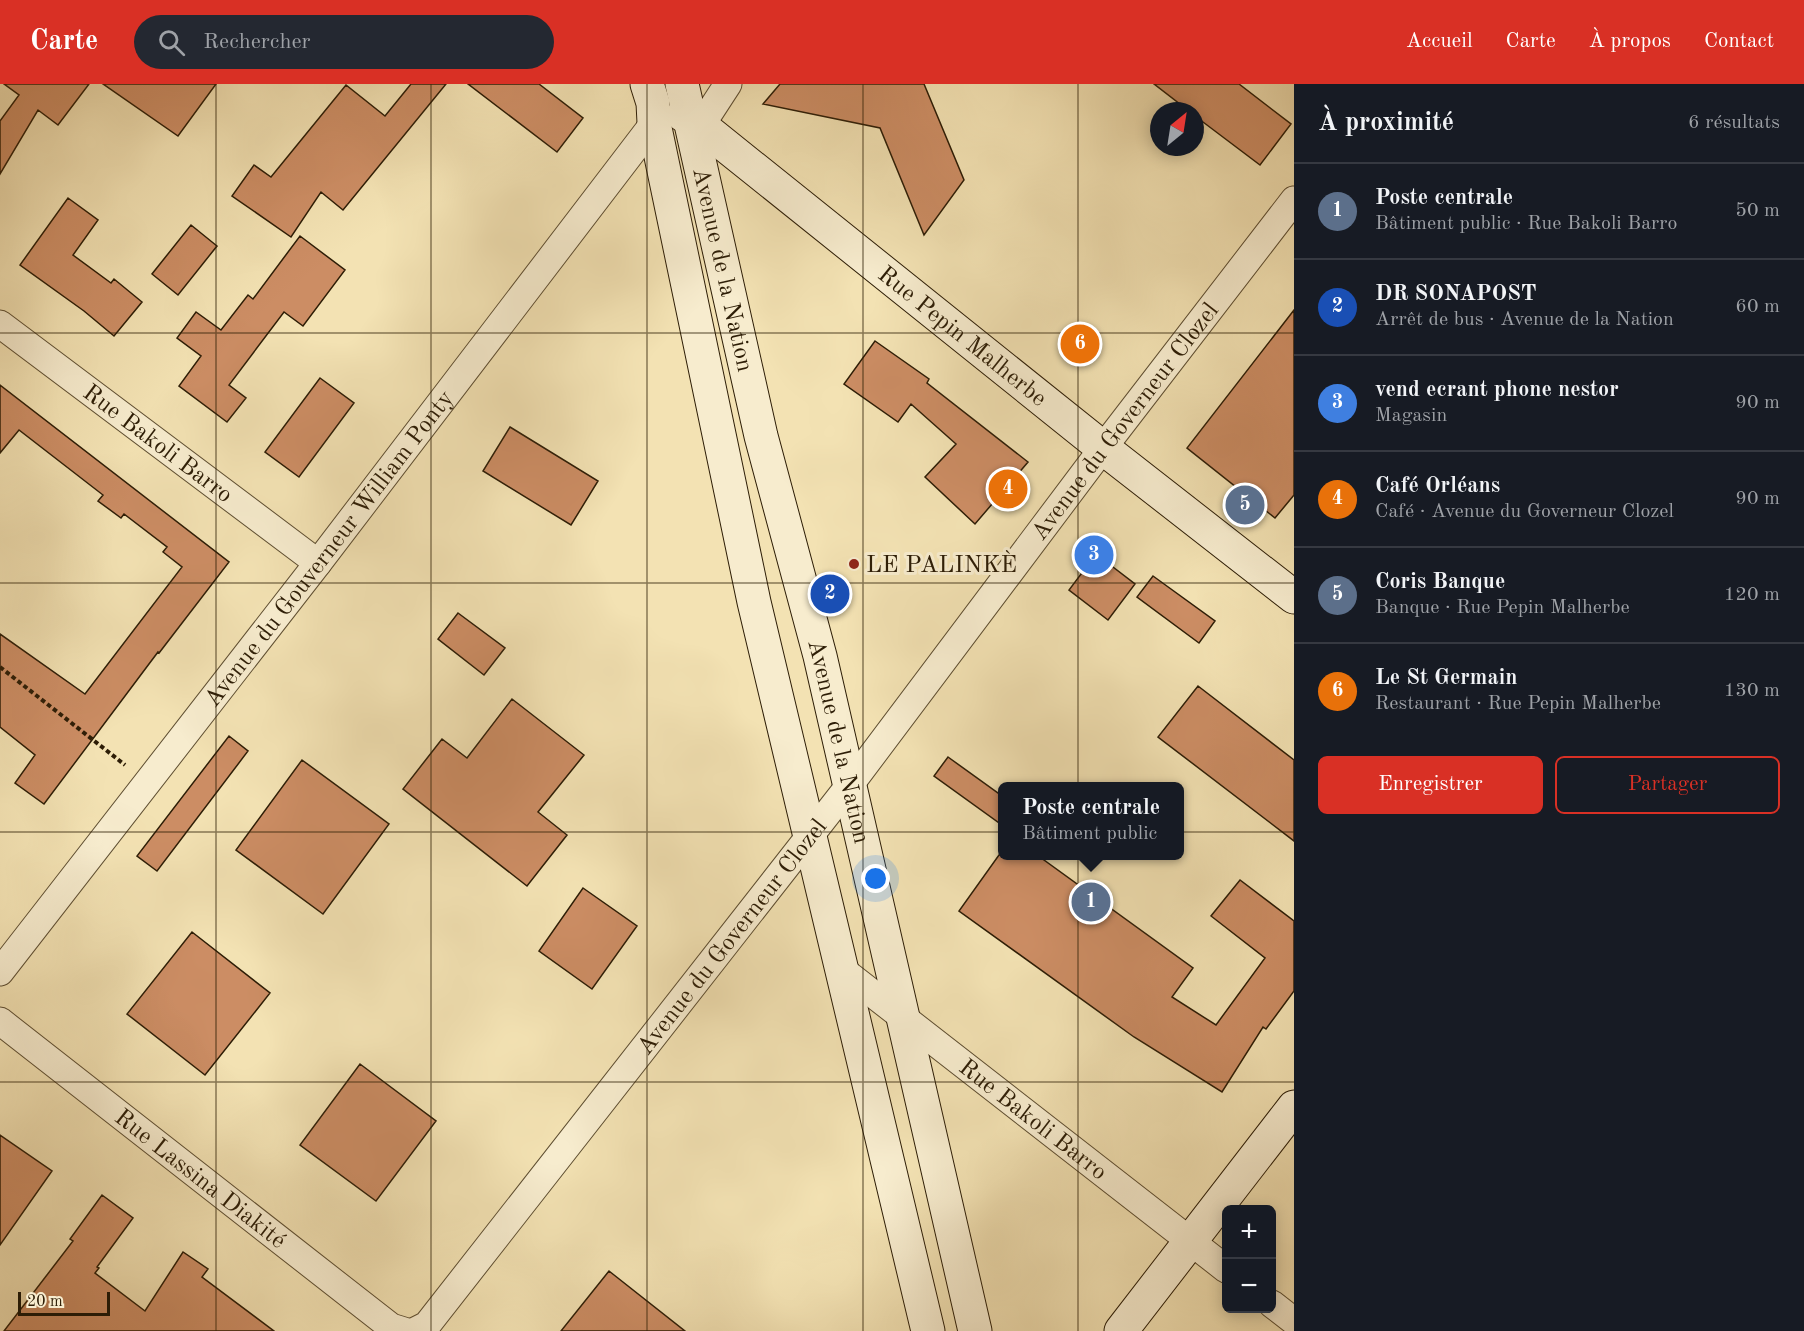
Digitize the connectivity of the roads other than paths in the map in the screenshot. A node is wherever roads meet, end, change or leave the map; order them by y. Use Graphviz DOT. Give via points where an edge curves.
graph roads {
  1 [pos="626,84"];
  2 [pos="682,84"];
  3 [pos="728,84"];
  4 [pos="651,103"];
  5 [pos="695,122"];
  6 [pos="1294,200"];
  7 [pos="0,324"];
  8 [pos="1103,448"];
  9 [pos="318,563"];
  10 [pos="1294,597"];
  11 [pos="849,786"];
  12 [pos="810,837"];
  13 [pos="841,969"];
  14 [pos="0,972"];
  15 [pos="902,1017"];
  16 [pos="0,1022"];
  17 [pos="1294,1107"];
  18 [pos="1191,1241"];
  19 [pos="1222,1265"];
  20 [pos="1276,1307"];
  21 [pos="1294,1321"];
  22 [pos="415,1329"];
  23 [pos="928,1331"];
  24 [pos="975,1331"];
  25 [pos="1121,1331"];
  1 -- 4 [label="main road, Rue Pepin Malherbe"];
  2 -- 5 [label="main road, Avenue de la Nation"];
  3 -- 5 [label="street"];
  4 -- 5 [label="main road, Rue Pepin Malherbe"];
  4 -- 9 [label="street, Avenue du Gouverneur William Ponty"];
  4 -- 12 [label="main road, Avenue de la Nation" via="754,602"];
  5 -- 8 [label="main road, Rue Pepin Malherbe"];
  5 -- 11 [label="main road, Avenue de la Nation" via="761,436 820,656"];
  6 -- 8 [label="street, Avenue du Governeur Clozel"];
  7 -- 9 [label="street, Rue Bakoli Barro"];
  8 -- 10 [label="main road, Rue Pepin Malherbe"];
  8 -- 11 [label="street, Avenue du Governeur Clozel"];
  9 -- 14 [label="street, Avenue du Gouverneur William Ponty"];
  11 -- 12 [label="street, Avenue du Governeur Clozel"];
  11 -- 15 [label="main road, Avenue de la Nation"];
  12 -- 13 [label="main road, Avenue de la Nation"];
  12 -- 22 [label="street, Avenue du Governeur Clozel"];
  13 -- 15 [label="street, Rue Bakoli Barro"];
  13 -- 23 [label="main road, Avenue de la Nation"];
  15 -- 18 [label="street, Rue Bakoli Barro"];
  15 -- 24 [label="main road, Avenue de la Nation"];
  16 -- 22 [label="street, Rue Lassina Diakité" via="391,1327"];
  17 -- 18 [label="main road"];
  18 -- 19 [label="street, Rue Bakoli Barro"];
  18 -- 25 [label="main road"];
  20 -- 21 [label="street"];
}
